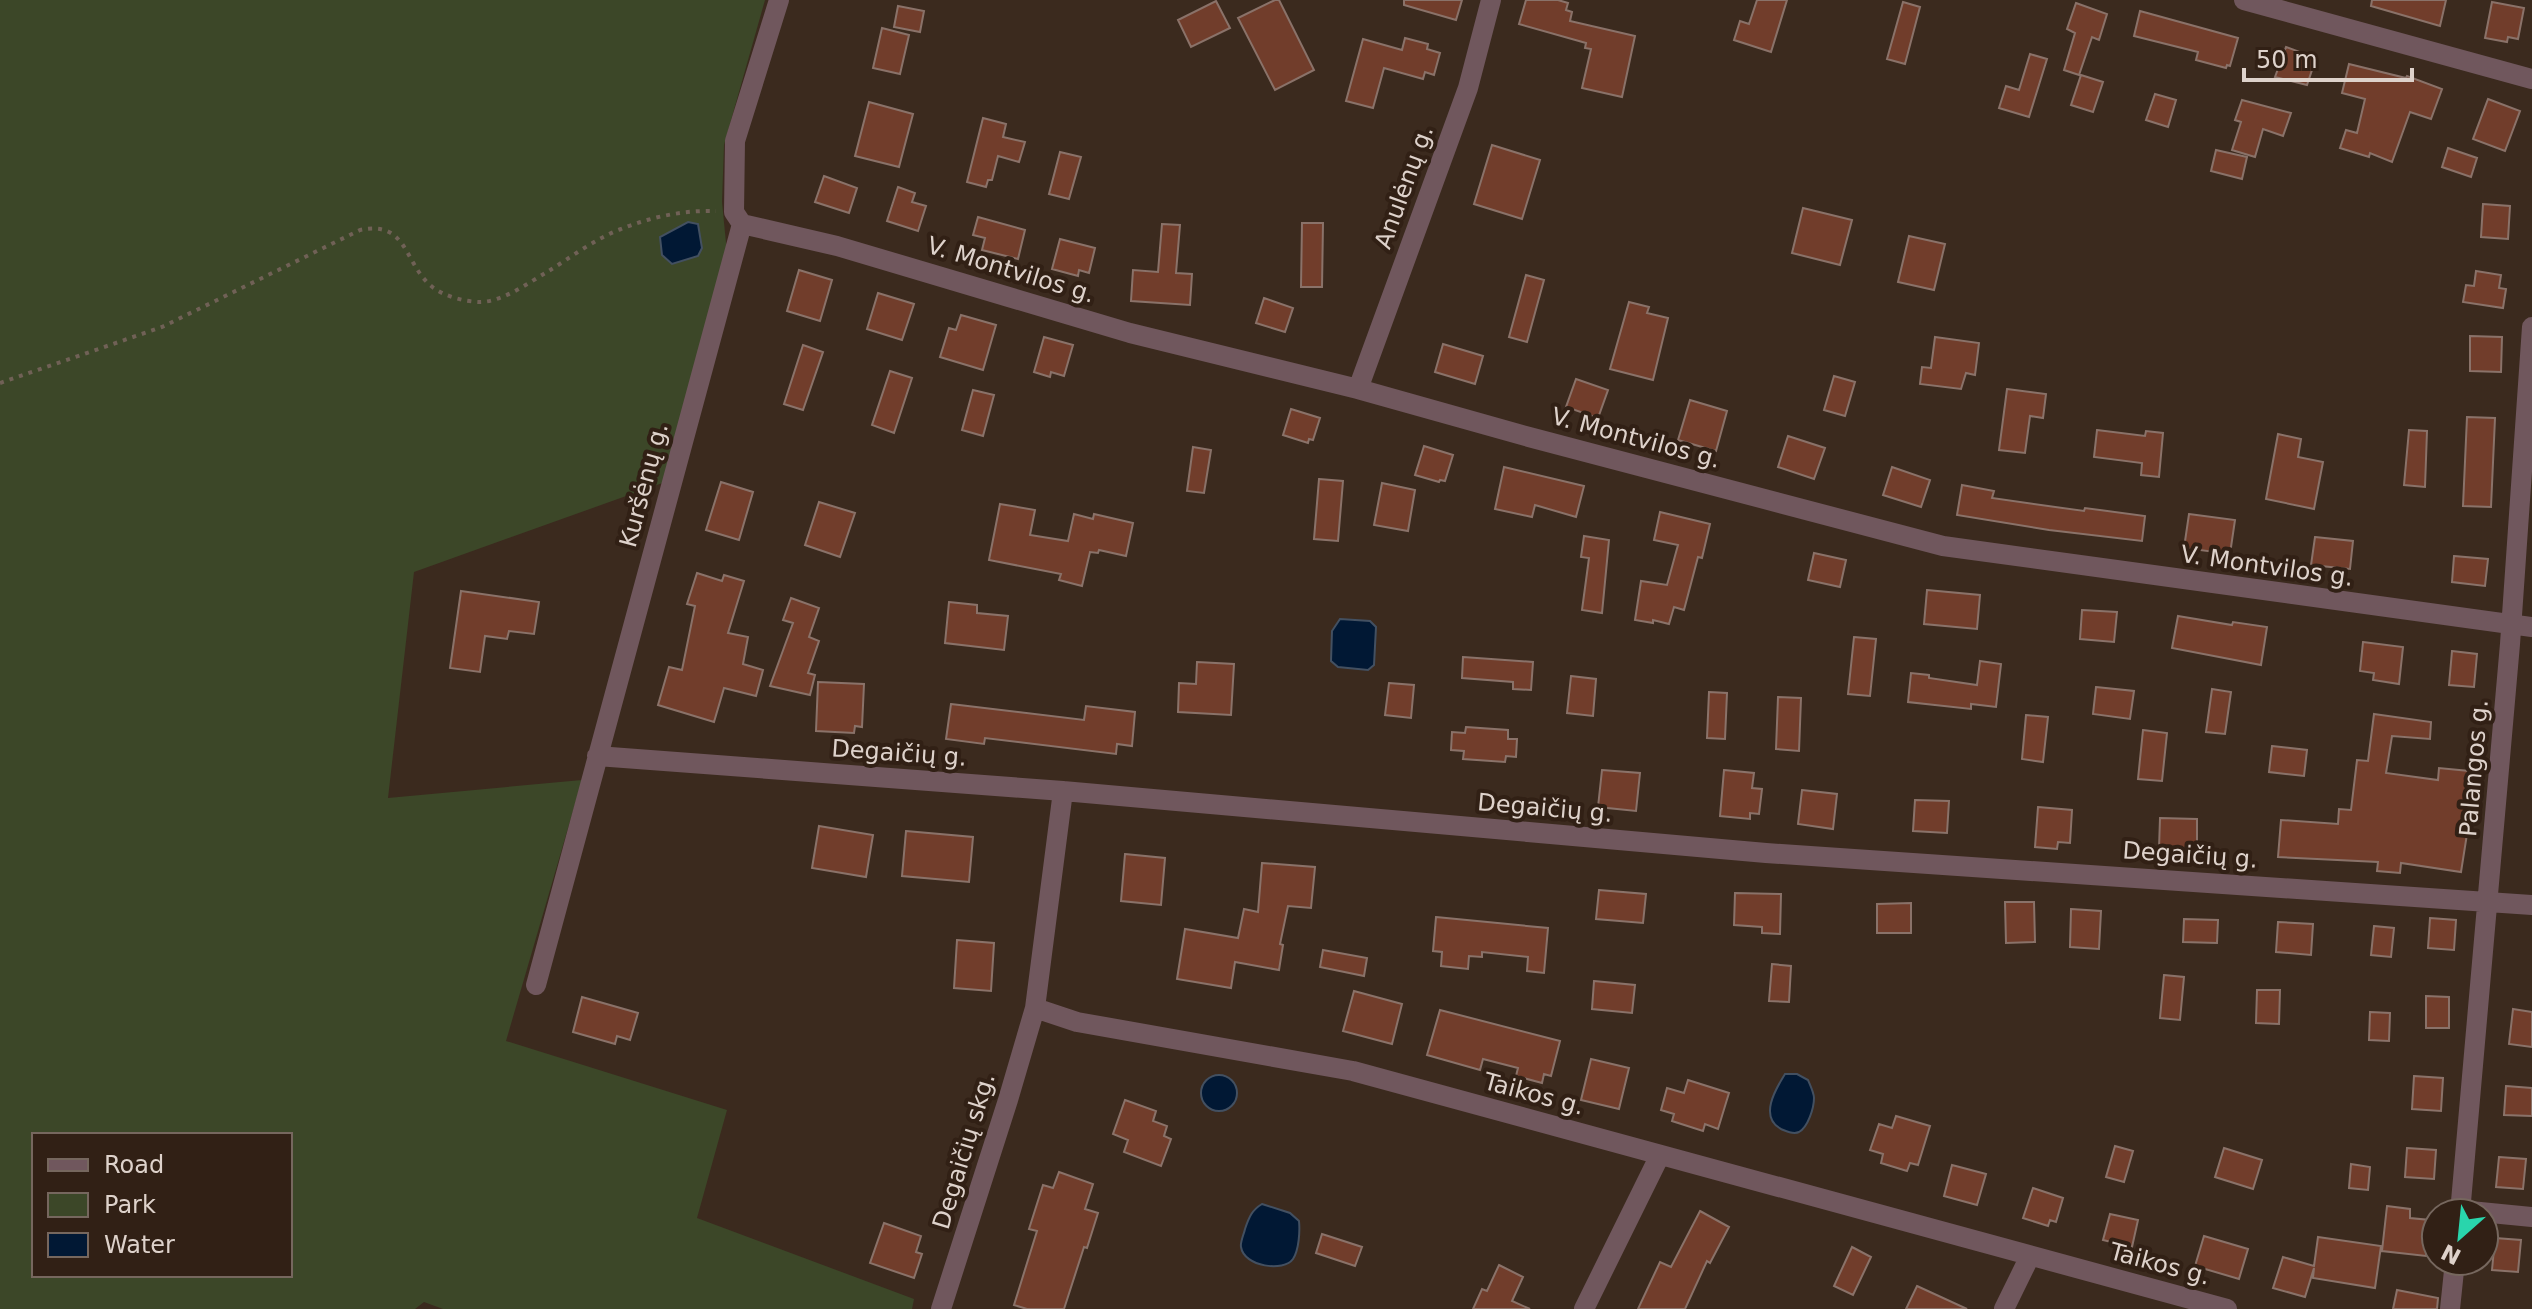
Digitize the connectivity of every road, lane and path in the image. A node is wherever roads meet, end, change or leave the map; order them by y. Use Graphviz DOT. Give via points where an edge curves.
graph roads {
  1 [pos="779,0"];
  2 [pos="1491,0"];
  3 [pos="2244,0"];
  4 [pos="2532,79"];
  5 [pos="738,218"];
  6 [pos="2532,327"];
  7 [pos="0,383"];
  8 [pos="1358,389"];
  9 [pos="2522,626"];
  10 [pos="597,756"];
  11 [pos="1063,791"];
  12 [pos="2489,900"];
  13 [pos="2532,905"];
  14 [pos="536,985"];
  15 [pos="1035,1008"];
  16 [pos="1660,1155"];
  17 [pos="2461,1197"];
  18 [pos="2500,1215"];
  19 [pos="2532,1217"];
  20 [pos="2030,1256"];
  21 [pos="2453,1277"];
  22 [pos="941,1309"];
  23 [pos="1584,1309"];
  24 [pos="2004,1309"];
  25 [pos="2227,1309"];
  26 [pos="2450,1309"];
  1 -- 5 [label="street, Kuršėnų g." via="735,141"];
  2 -- 8 [label="street, Anulėnų g." via="1468,88"];
  3 -- 4 [label="street"];
  5 -- 7 [label="path" via="687,210 619,229 511,293 483,302 461,299 429,284 389,232 377,227 360,230 162,327"];
  5 -- 8 [label="street, V. Montvilos g." via="1130,333"];
  5 -- 10 [label="street, Kuršėnų g."];
  6 -- 9 [label="street, Palangos g."];
  8 -- 9 [label="street, V. Montvilos g." via="1943,546"];
  9 -- 12 [label="street, Palangos g."];
  10 -- 11 [label="street, Degaičių g."];
  10 -- 14 [label="street, Kuršėnų g."];
  11 -- 12 [label="street, Degaičių g." via="1766,853"];
  11 -- 15 [label="street"];
  12 -- 13 [label="street, Degaičių g."];
  12 -- 17 [label="street, Palangos g."];
  15 -- 16 [label="street, Taikos g." via="1077,1022 1353,1071"];
  15 -- 22 [label="street, Degaičių skg."];
  16 -- 20 [label="street, Taikos g."];
  16 -- 23 [label="street"];
  18 -- 19 [label="street"];
  20 -- 24 [label="street"];
  20 -- 25 [label="street, Taikos g."];
  21 -- 26 [label="street"];
}
